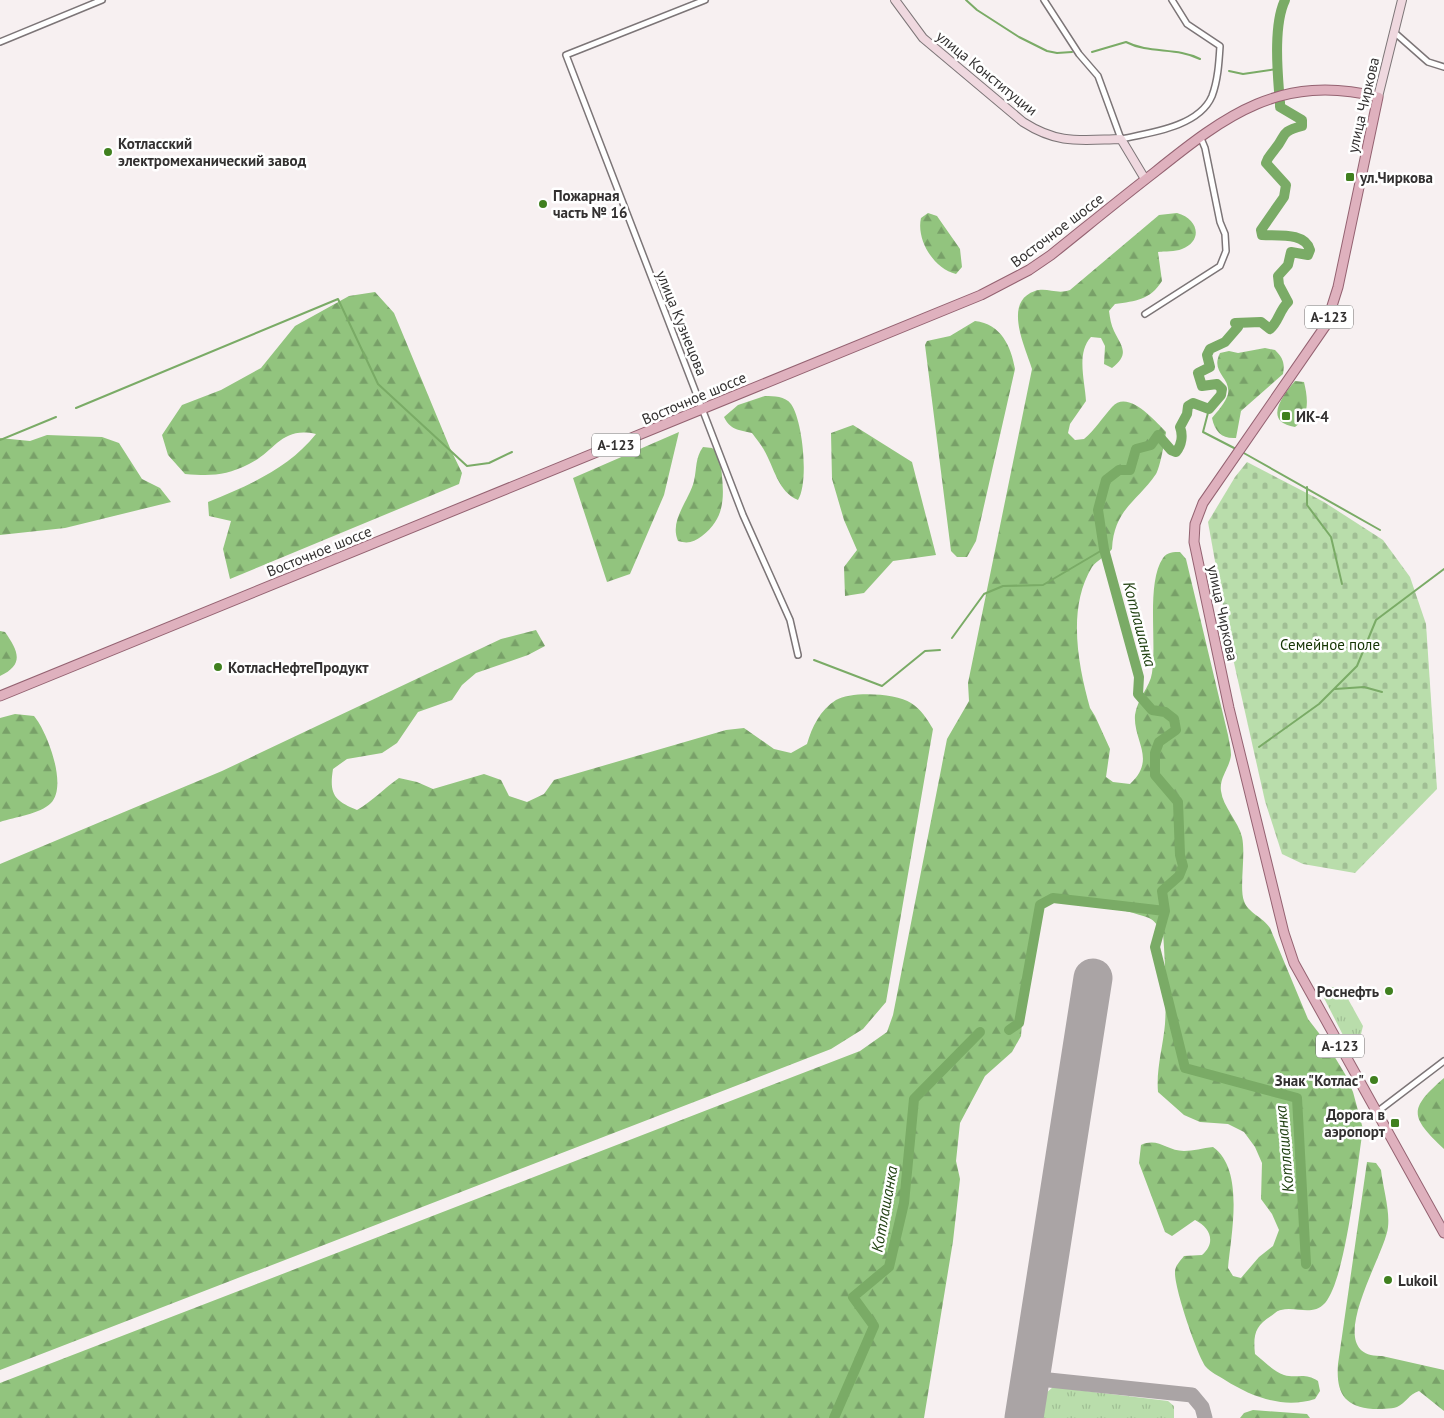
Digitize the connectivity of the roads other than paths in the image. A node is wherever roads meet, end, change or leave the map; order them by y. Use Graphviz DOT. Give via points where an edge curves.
graph roads {
  1 [pos="102,0"];
  2 [pos="705,0"];
  3 [pos="895,0"];
  4 [pos="1044,0"];
  5 [pos="1172,0"];
  6 [pos="1402,0"];
  7 [pos="1394,32"];
  8 [pos="0,42"];
  9 [pos="1444,67"];
  10 [pos="1378,97"];
  11 [pos="1200,136"];
  12 [pos="1121,139"];
  13 [pos="1145,180"];
  14 [pos="1145,314"];
  15 [pos="703,409"];
  16 [pos="798,655"];
  17 [pos="0,696"];
  18 [pos="1444,1061"];
  19 [pos="1376,1112"];
  20 [pos="1444,1233"];
  1 -- 8 [label="street"];
  2 -- 15 [label="street, улица Кузнецова" via="566,54"];
  3 -- 12 [label="main road, улица Конституции" via="923,38 1040,133 1056,139"];
  4 -- 12 [label="street" via="1079,54 1098,76"];
  5 -- 12 [label="street" via="1187,24 1220,46 1212,95 1201,110 1177,125"];
  6 -- 7 [label="main road, улица Чиркова"];
  7 -- 9 [label="street" via="1428,62"];
  7 -- 10 [label="main road, улица Чиркова"];
  10 -- 11 [label="main road, А-123" via="1340,90 1306,92 1265,100 1230,116"];
  10 -- 19 [label="main road, улица Чиркова / А-123" via="1338,287 1326,325 1203,503 1194,530 1195,554 1229,708 1284,933 1298,970"];
  11 -- 13 [label="main road, Восточное шоссе / А-123"];
  11 -- 14 [label="street" via="1225,234 1226,251 1220,266"];
  12 -- 13 [label="main road"];
  13 -- 15 [label="main road, Восточное шоссе / А-123" via="1051,255 1004,284"];
  15 -- 16 [label="street, улица Кузнецова" via="746,524 790,620"];
  15 -- 17 [label="main road, Восточное шоссе / А-123"];
  18 -- 19 [label="street"];
  19 -- 20 [label="main road, улица Чиркова / А-123"];
}
